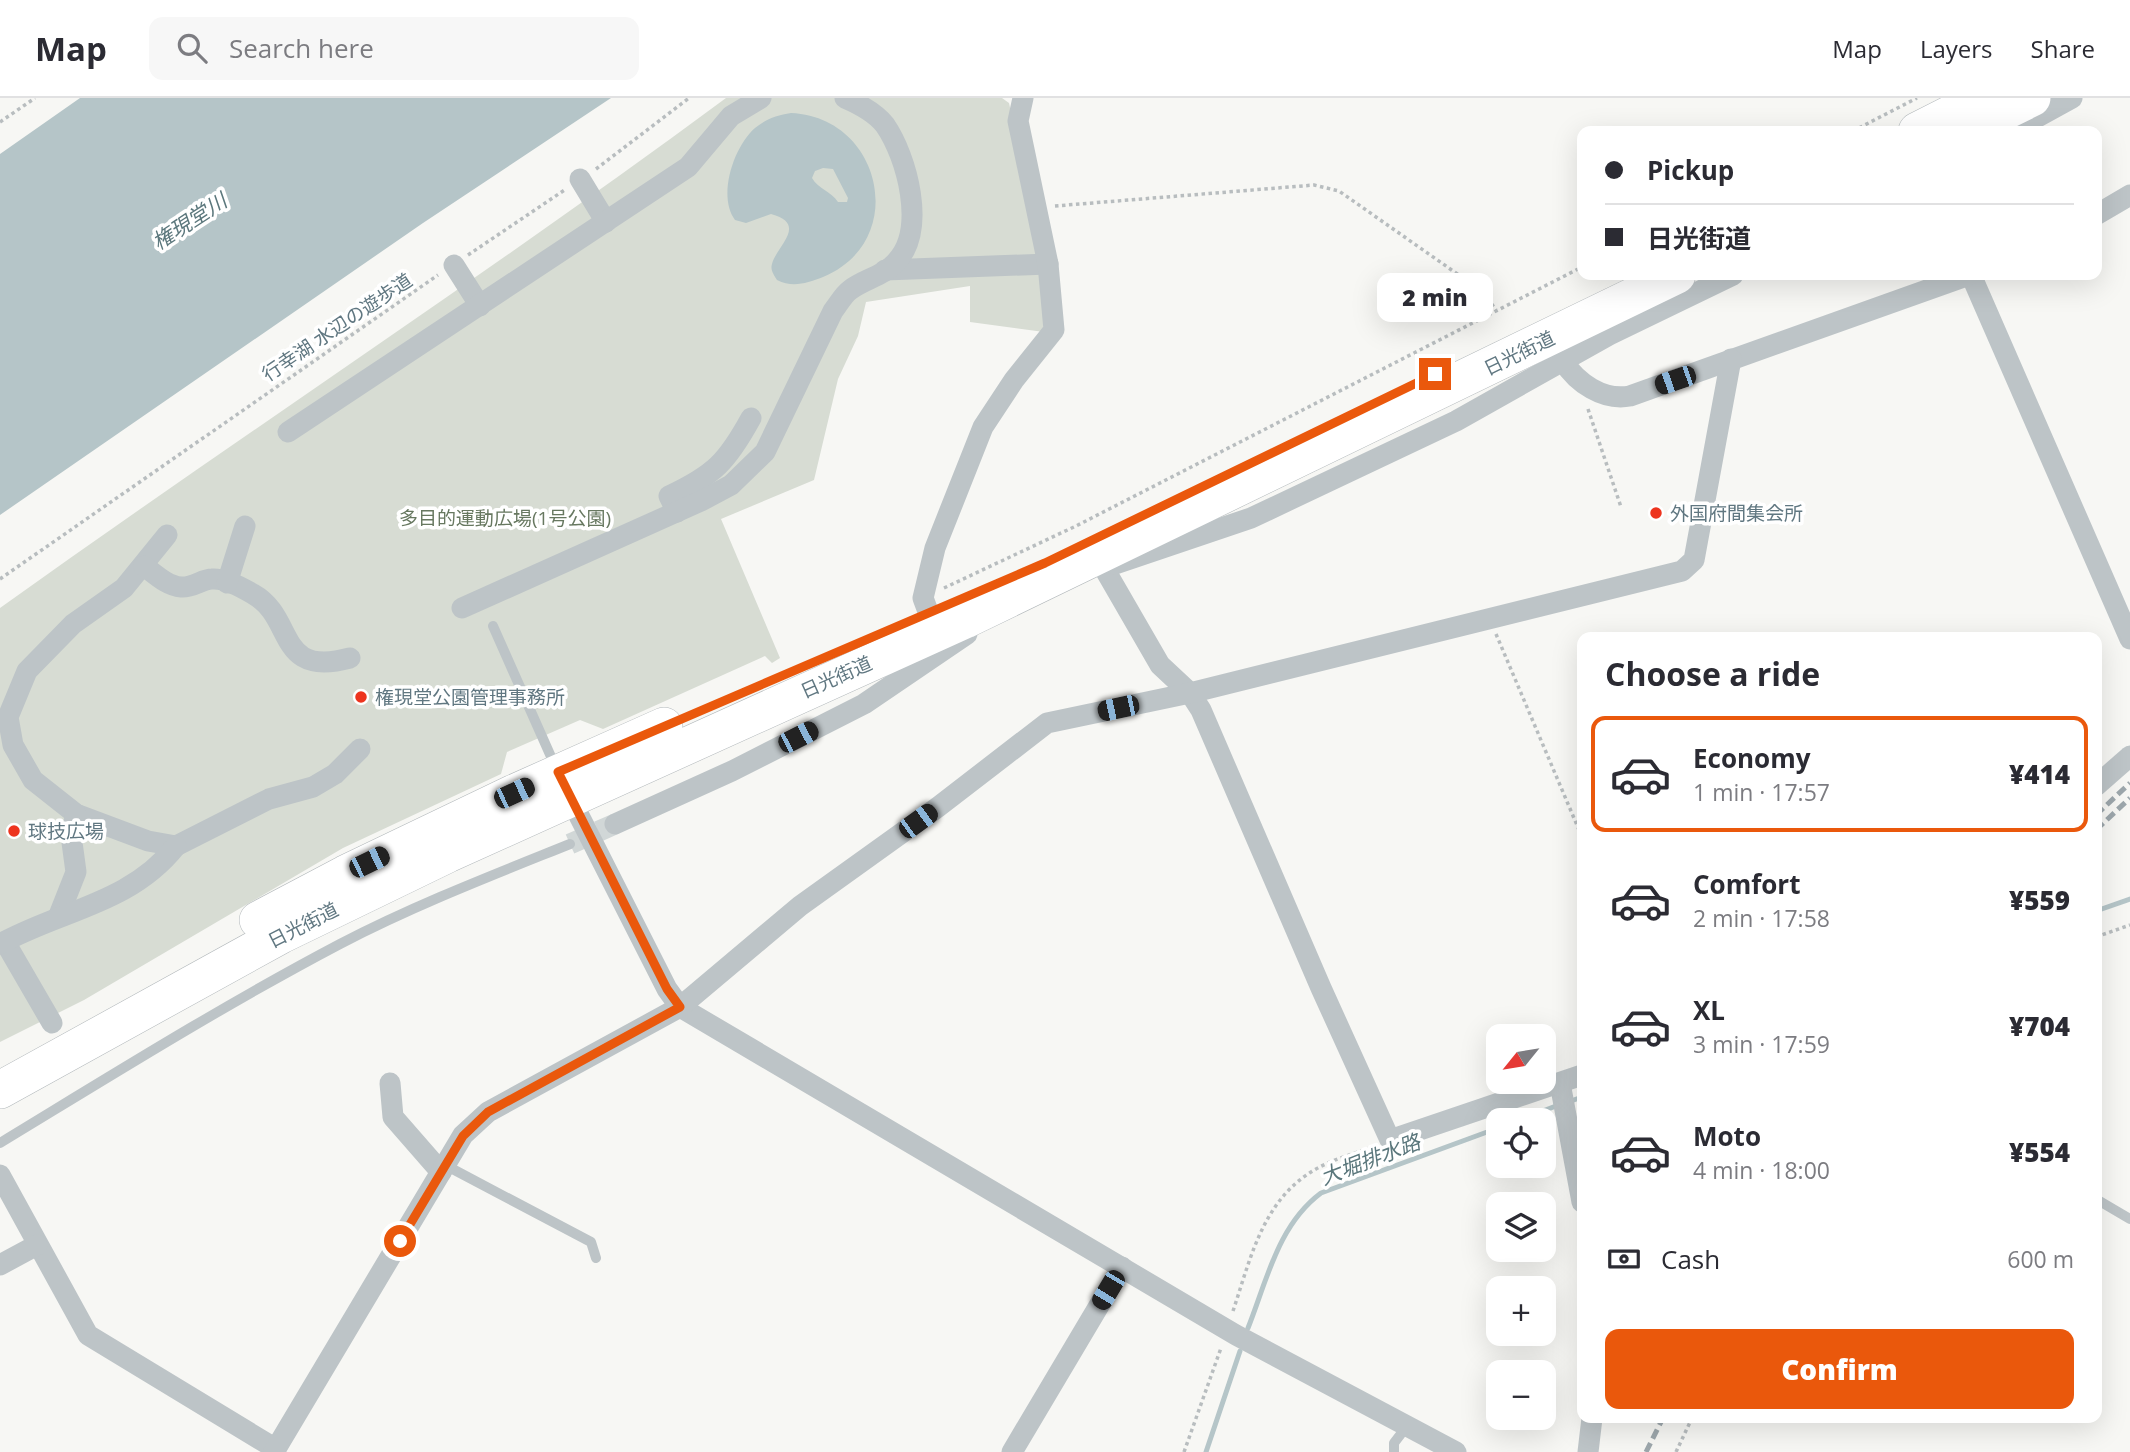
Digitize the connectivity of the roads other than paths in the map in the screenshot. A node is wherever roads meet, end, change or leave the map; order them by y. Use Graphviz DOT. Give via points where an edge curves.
graph roads {
  1 [pos="845,98"];
  2 [pos="1023,98"];
  3 [pos="1982,98"];
  4 [pos="2032,98"];
  5 [pos="2072,98"];
  6 [pos="746,102"];
  7 [pos="1927,126"];
  8 [pos="1975,126"];
  9 [pos="2021,126"];
  10 [pos="580,179"];
  11 [pos="2130,195"];
  12 [pos="2102,211"];
  13 [pos="606,222"];
  14 [pos="1048,264"];
  15 [pos="454,265"];
  16 [pos="885,270"];
  17 [pos="1624,280"];
  18 [pos="1667,280"];
  19 [pos="1723,280"];
  20 [pos="1956,280"];
  21 [pos="1972,280"];
  22 [pos="480,306"];
  23 [pos="1731,359"];
  24 [pos="1563,361"];
  25 [pos="751,418"];
  26 [pos="288,432"];
  27 [pos="677,512"];
  28 [pos="245,526"];
  29 [pos="167,535"];
  30 [pos="1100,563"];
  31 [pos="144,566"];
  32 [pos="228,583"];
  33 [pos="462,608"];
  34 [pos="938,616"];
  35 [pos="493,626"];
  36 [pos="2130,639"];
  37 [pos="350,658"];
  38 [pos="1190,693"];
  39 [pos="4,716"];
  40 [pos="360,750"];
  41 [pos="2130,756"];
  42 [pos="2102,781"];
  43 [pos="563,784"];
  44 [pos="76,814"];
  45 [pos="615,824"];
  46 [pos="570,844"];
  47 [pos="176,846"];
  48 [pos="59,915"];
  49 [pos="2,943"];
  50 [pos="680,1007"];
  51 [pos="52,1023"];
  52 [pos="0,1069"];
  53 [pos="1577,1077"];
  54 [pos="390,1083"];
  55 [pos="1560,1083"];
  56 [pos="0,1090"];
  57 [pos="0,1143"];
  58 [pos="443,1169"];
  59 [pos="0,1175"];
  60 [pos="1577,1175"];
  61 [pos="2102,1203"];
  62 [pos="2130,1219"];
  63 [pos="37,1245"];
  64 [pos="596,1258"];
  65 [pos="0,1265"];
  66 [pos="1122,1267"];
  67 [pos="1591,1423"];
  68 [pos="1407,1426"];
  69 [pos="275,1451"];
  70 [pos="1012,1452"];
  71 [pos="1394,1452"];
  72 [pos="1456,1452"];
  73 [pos="1588,1452"];
  1 -- 16 [label="street" via="883,123 906,167 911,206 908,239 897,262"];
  2 -- 14 [label="street" via="1018,121"];
  3 -- 7 [label="highway"];
  4 -- 8 [label="highway"];
  5 -- 9 [label="street"];
  6 -- 13 [label="street" via="688,167"];
  10 -- 13 [label="street"];
  11 -- 12 [label="street"];
  13 -- 22 [label="street"];
  14 -- 16 [label="street"];
  14 -- 34 [label="street" via="1054,330 983,427 934,548"];
  15 -- 22 [label="street"];
  16 -- 27 [label="street" via="848,290 833,311 765,452 731,485"];
  17 -- 34 [label="highway, 日光街道"];
  18 -- 30 [label="highway, 日光街道"];
  19 -- 24 [label="street"];
  20 -- 23 [label="street"];
  21 -- 36 [label="street"];
  22 -- 26 [label="street"];
  23 -- 24 [label="street" via="1618,398 1580,381"];
  23 -- 38 [label="street" via="1694,560 1682,571"];
  24 -- 30 [label="street" via="1456,421 1251,518"];
  25 -- 27 [label="street" via="733,452 704,480 669,496"];
  27 -- 33 [label="street"];
  28 -- 32 [label="street"];
  29 -- 31 [label="street"];
  30 -- 34 [label="highway, 日光街道"];
  30 -- 38 [label="street" via="1160,666"];
  31 -- 32 [label="street" via="183,588 213,579"];
  31 -- 39 [label="street" via="114,596 66,630 35,662"];
  32 -- 37 [label="street" via="268,606 291,649 329,664"];
  34 -- 43 [label="highway, 日光街道"];
  34 -- 45 [label="street" via="971,631 864,704"];
  35 -- 43 [label="lane"];
  38 -- 50 [label="street" via="1047,723 800,906"];
  38 -- 55 [label="street" via="1391,1140"];
  39 -- 44 [label="street" via="13,745 33,780"];
  40 -- 47 [label="street" via="313,787 269,799"];
  41 -- 42 [label="street"];
  43 -- 50 [label="street"];
  43 -- 52 [label="highway, 日光街道" via="269,914"];
  43 -- 56 [label="highway, 日光街道"];
  44 -- 47 [label="street" via="148,841"];
  44 -- 48 [label="street" via="71,835 76,872"];
  46 -- 57 [label="lane" via="466,884 342,943 197,1023"];
  47 -- 48 [label="street" via="159,867 138,882 84,911"];
  48 -- 49 [label="street"];
  49 -- 51 [label="street"];
  50 -- 58 [label="street" via="488,1112 463,1136"];
  50 -- 66 [label="street"];
  53 -- 55 [label="street"];
  54 -- 58 [label="street" via="393,1117"];
  55 -- 60 [label="street"];
  58 -- 64 [label="lane" via="591,1242"];
  58 -- 69 [label="street"];
  59 -- 63 [label="street"];
  61 -- 62 [label="lane"];
  63 -- 65 [label="street"];
  63 -- 69 [label="street" via="88,1335"];
  66 -- 68 [label="street" via="1231,1333"];
  66 -- 70 [label="street"];
  67 -- 73 [label="street"];
  68 -- 71 [label="lane" via="1394,1443"];
  68 -- 72 [label="street"];
}
